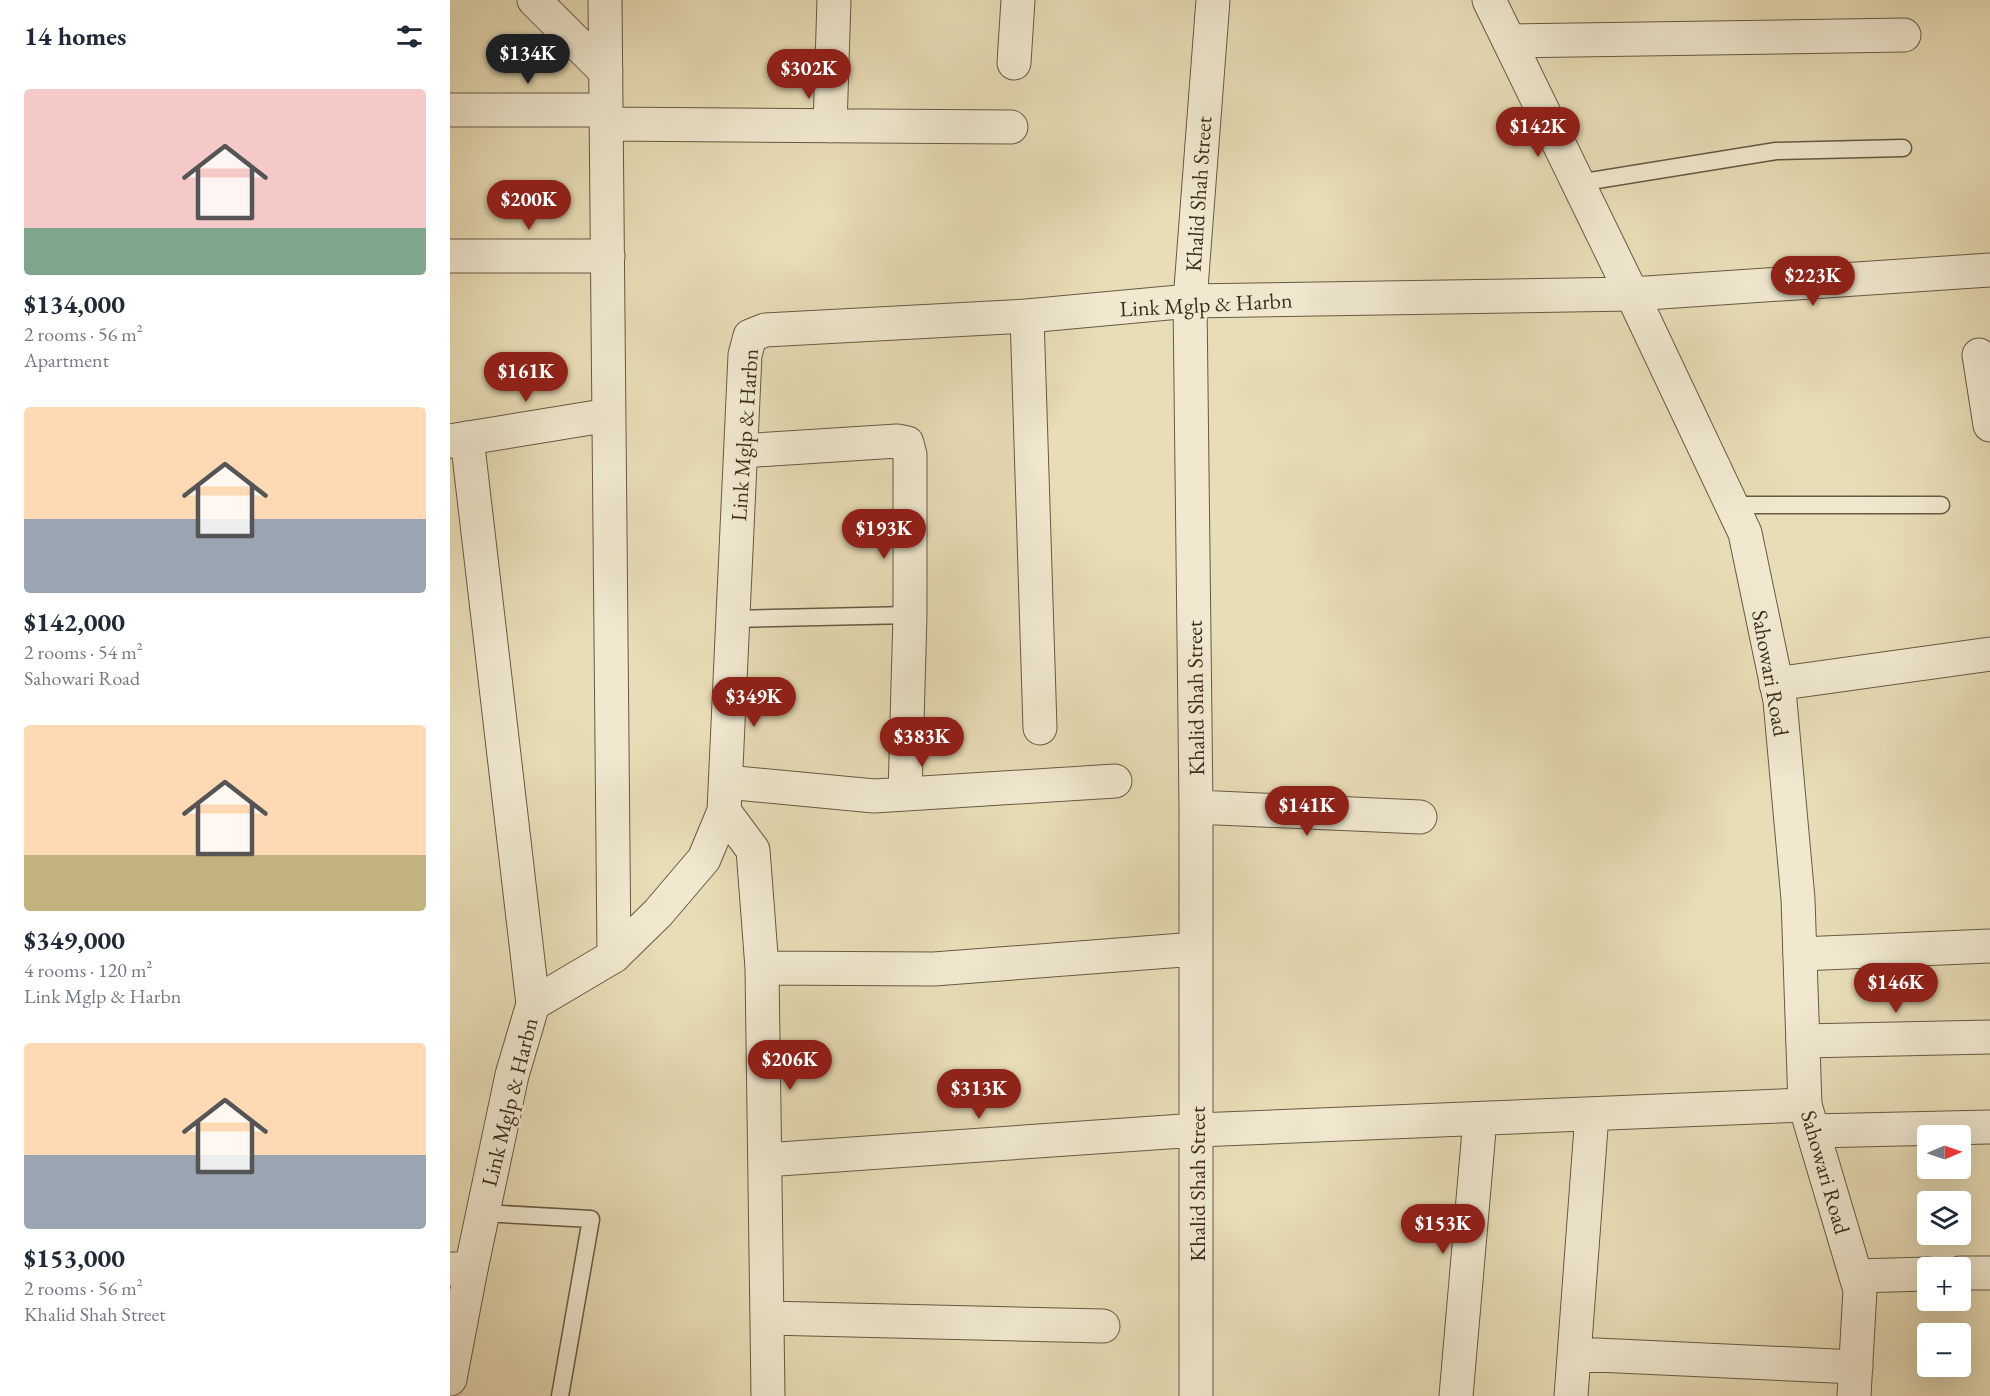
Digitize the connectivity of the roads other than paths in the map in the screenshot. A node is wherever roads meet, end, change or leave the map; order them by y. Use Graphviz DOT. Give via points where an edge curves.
graph roads {
  1 [pos="534,0"];
  2 [pos="605,0"];
  3 [pos="834,0"];
  4 [pos="1018,0"];
  5 [pos="1213,0"];
  6 [pos="1489,0"];
  7 [pos="1904,35"];
  8 [pos="1509,41"];
  9 [pos="1014,63"];
  10 [pos="606,72"];
  11 [pos="450,111"];
  12 [pos="607,117"];
  13 [pos="830,126"];
  14 [pos="1011,127"];
  15 [pos="1904,148"];
  16 [pos="1578,183"];
  17 [pos="450,256"];
  18 [pos="608,256"];
  19 [pos="1990,270"];
  20 [pos="1632,294"];
  21 [pos="1190,301"];
  22 [pos="1027,316"];
  23 [pos="1979,355"];
  24 [pos="609,415"];
  25 [pos="1990,426"];
  26 [pos="459,440"];
  27 [pos="741,451"];
  28 [pos="1732,505"];
  29 [pos="1941,506"];
  30 [pos="910,615"];
  31 [pos="734,619"];
  32 [pos="1990,654"];
  33 [pos="1776,684"];
  34 [pos="1040,728"];
  35 [pos="1115,781"];
  36 [pos="905,794"];
  37 [pos="725,796"];
  38 [pos="1197,807"];
  39 [pos="1420,817"];
  40 [pos="1990,946"];
  41 [pos="1196,950"];
  42 [pos="1800,954"];
  43 [pos="614,956"];
  44 [pos="762,968"];
  45 [pos="533,1004"];
  46 [pos="1990,1037"];
  47 [pos="1803,1041"];
  48 [pos="1592,1114"];
  49 [pos="1809,1118"];
  50 [pos="1480,1119"];
  51 [pos="1990,1127"];
  52 [pos="1197,1130"];
  53 [pos="765,1160"];
  54 [pos="483,1213"];
  55 [pos="460,1269"];
  56 [pos="1971,1273"];
  57 [pos="1990,1273"];
  58 [pos="1917,1274"];
  59 [pos="1856,1276"];
  60 [pos="767,1318"];
  61 [pos="1103,1326"];
  62 [pos="1575,1354"];
  63 [pos="450,1378"];
  64 [pos="1855,1381"];
  65 [pos="560,1396"];
  66 [pos="768,1396"];
  67 [pos="1196,1396"];
  68 [pos="1456,1396"];
  69 [pos="1571,1396"];
  1 -- 10 [label="street"];
  2 -- 10 [label="street"];
  3 -- 13 [label="street"];
  4 -- 9 [label="street"];
  5 -- 21 [label="street, Khalid Shah Street"];
  6 -- 8 [label="street, Sahowari Road"];
  7 -- 8 [label="street"];
  8 -- 16 [label="street, Sahowari Road"];
  10 -- 12 [label="street"];
  11 -- 12 [label="street"];
  12 -- 13 [label="street"];
  12 -- 18 [label="street"];
  13 -- 14 [label="street"];
  15 -- 16 [label="lane" via="1776,151"];
  16 -- 20 [label="street, Sahowari Road"];
  17 -- 18 [label="street"];
  18 -- 24 [label="street"];
  19 -- 20 [label="street, Link Mglp & Harbn"];
  20 -- 21 [label="street, Link Mglp & Harbn"];
  20 -- 28 [label="street, Sahowari Road"];
  21 -- 22 [label="street, Link Mglp & Harbn"];
  21 -- 38 [label="street, Khalid Shah Street"];
  22 -- 27 [label="street, Link Mglp & Harbn" via="765,330 750,336 745,355"];
  22 -- 34 [label="street"];
  23 -- 25 [label="street"];
  24 -- 26 [label="street"];
  24 -- 43 [label="street"];
  26 -- 45 [label="street"];
  27 -- 30 [label="street" via="897,441 908,444"];
  27 -- 31 [label="street, Link Mglp & Harbn"];
  28 -- 29 [label="lane"];
  28 -- 33 [label="street, Sahowari Road" via="1745,533"];
  30 -- 31 [label="lane"];
  30 -- 36 [label="street"];
  31 -- 37 [label="street, Link Mglp & Harbn"];
  32 -- 33 [label="street"];
  33 -- 42 [label="street, Sahowari Road"];
  35 -- 36 [label="street"];
  36 -- 37 [label="street"];
  37 -- 43 [label="street, Link Mglp & Harbn" via="704,859 658,913"];
  37 -- 44 [label="street" via="753,850"];
  38 -- 39 [label="street"];
  38 -- 41 [label="street, Khalid Shah Street"];
  40 -- 42 [label="street"];
  41 -- 44 [label="street" via="934,969"];
  41 -- 52 [label="street, Khalid Shah Street"];
  42 -- 47 [label="street, Sahowari Road"];
  43 -- 45 [label="street, Link Mglp & Harbn"];
  44 -- 53 [label="street"];
  45 -- 54 [label="street, Link Mglp & Harbn" via="512,1075"];
  46 -- 47 [label="street"];
  47 -- 49 [label="street, Sahowari Road"];
  48 -- 49 [label="street"];
  48 -- 50 [label="street"];
  48 -- 62 [label="street"];
  49 -- 51 [label="street"];
  49 -- 59 [label="street, Sahowari Road"];
  50 -- 52 [label="street"];
  50 -- 68 [label="street"];
  52 -- 53 [label="street"];
  52 -- 67 [label="street, Khalid Shah Street"];
  53 -- 60 [label="street"];
  54 -- 55 [label="street, Link Mglp & Harbn"];
  54 -- 65 [label="lane" via="591,1220"];
  55 -- 63 [label="street, Link Mglp & Harbn"];
  56 -- 57 [label="street"];
  58 -- 59 [label="street"];
  59 -- 64 [label="street, Sahowari Road" via="1860,1290"];
  60 -- 61 [label="street"];
  60 -- 66 [label="street"];
  62 -- 64 [label="street"];
  62 -- 69 [label="street"];
}
